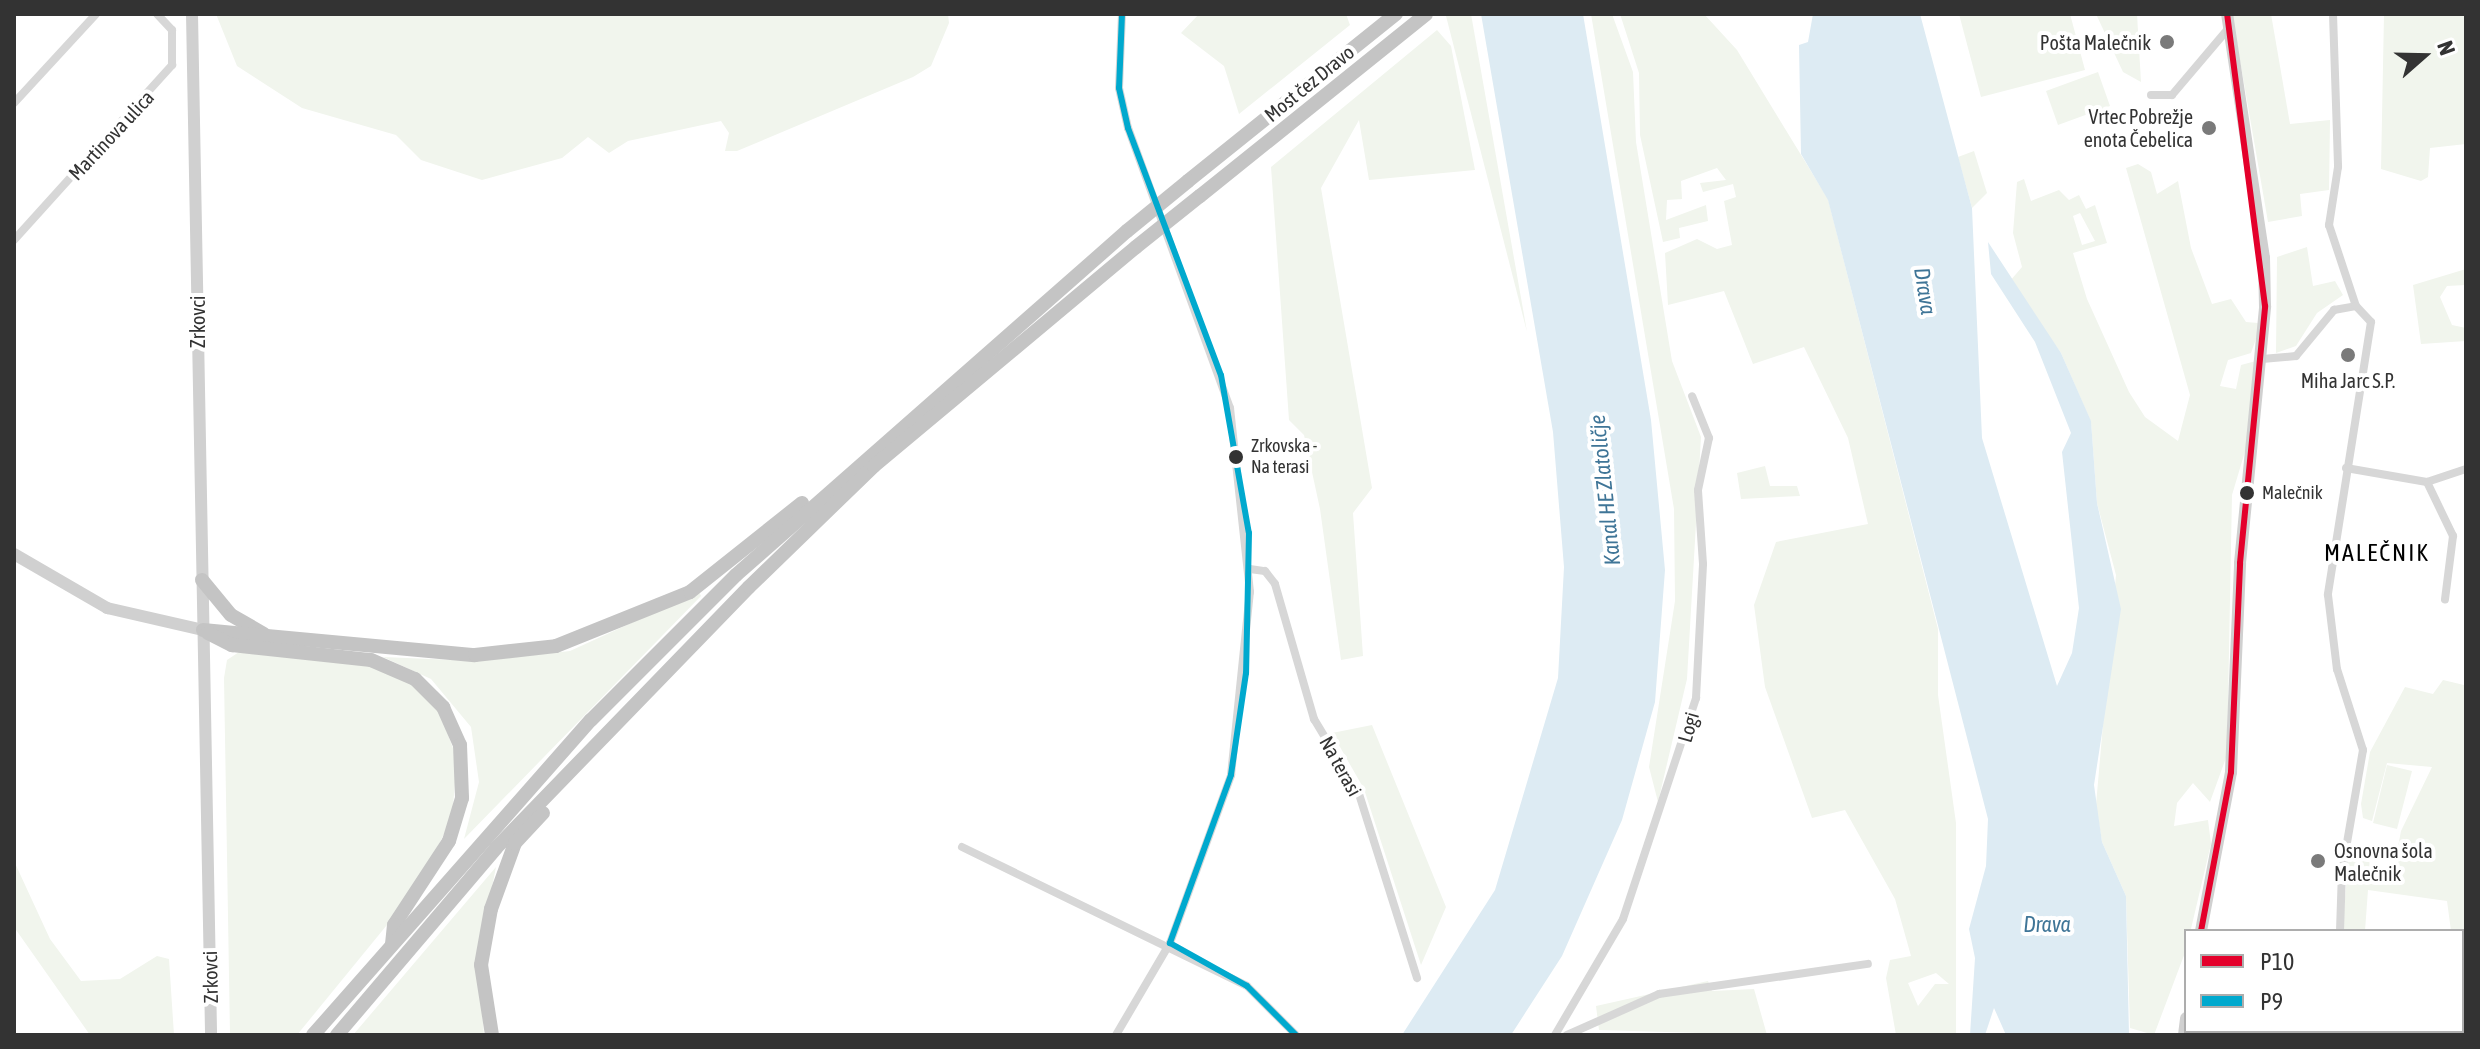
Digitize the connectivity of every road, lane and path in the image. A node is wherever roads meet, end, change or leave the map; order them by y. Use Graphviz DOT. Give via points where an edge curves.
graph roads {
  1 [pos="96,14"];
  2 [pos="192,14"];
  3 [pos="1122,14"];
  4 [pos="1396,14"];
  5 [pos="1426,14"];
  6 [pos="2227,14"];
  7 [pos="2333,14"];
  8 [pos="159,16"];
  9 [pos="2228,29"];
  10 [pos="2151,95"];
  11 [pos="14,103"];
  12 [pos="14,240"];
  13 [pos="2356,306"];
  14 [pos="2262,359"];
  15 [pos="1692,396"];
  16 [pos="2346,468"];
  17 [pos="2466,469"];
  18 [pos="2427,482"];
  19 [pos="824,496"];
  20 [pos="14,554"];
  21 [pos="1250,569"];
  22 [pos="202,580"];
  23 [pos="2445,599"];
  24 [pos="203,630"];
  25 [pos="264,634"];
  26 [pos="555,786"];
  27 [pos="962,847"];
  28 [pos="2201,929"];
  29 [pos="2340,929"];
  30 [pos="1170,943"];
  31 [pos="392,945"];
  32 [pos="1868,964"];
  33 [pos="1417,978"];
  34 [pos="211,1035"];
  35 [pos="313,1035"];
  36 [pos="337,1035"];
  37 [pos="492,1035"];
  38 [pos="1116,1035"];
  39 [pos="1296,1035"];
  40 [pos="1555,1035"];
  41 [pos="1567,1035"];
  1 -- 11 [label="street"];
  2 -- 22 [label="street, Zrkovci"];
  3 -- 21 [label="street" via="1119,88 1128,128 1230,408"];
  4 -- 19 [label="highway, Most čez Dravo, bridge" via="1127,231"];
  5 -- 26 [label="highway, Most čez Dravo, bridge" via="874,466"];
  6 -- 9 [label="street"];
  7 -- 13 [label="street" via="2338,167 2329,225"];
  8 -- 12 [label="street, Martinova ulica" via="172,30 172,65"];
  9 -- 10 [label="street" via="2172,95"];
  9 -- 14 [label="street" via="2264,258"];
  13 -- 14 [label="street" via="2334,310 2296,356"];
  13 -- 16 [label="street" via="2373,334"];
  14 -- 28 [label="street" via="2240,563 2231,772"];
  15 -- 40 [label="street, Logi" via="1709,438 1698,490 1703,564 1696,698 1623,919"];
  16 -- 18 [label="street"];
  16 -- 29 [label="street" via="2328,595 2337,669 2363,750 2342,871"];
  17 -- 18 [label="street"];
  18 -- 23 [label="street" via="2453,536"];
  19 -- 25 [label="highway" via="809,497 690,592 556,646 475,655"];
  19 -- 31 [label="highway" via="591,720"];
  20 -- 24 [label="street" via="107,608"];
  21 -- 30 [label="street" via="1246,673 1231,775"];
  21 -- 33 [label="street, Na terasi" via="1265,571 1275,584 1314,719 1359,794"];
  22 -- 24 [label="street, Zrkovci"];
  22 -- 25 [label="highway" via="231,615"];
  24 -- 25 [label="highway"];
  24 -- 31 [label="highway" via="232,645 371,660 415,679 443,707 460,745 462,798 449,841 394,925"];
  24 -- 34 [label="street, Zrkovci"];
  26 -- 36 [label="highway"];
  26 -- 37 [label="highway" via="553,802 515,843 491,909 481,965"];
  27 -- 30 [label="street"];
  30 -- 38 [label="street"];
  30 -- 39 [label="street" via="1247,986"];
  31 -- 35 [label="highway"];
  32 -- 41 [label="street" via="1659,994"];
}
